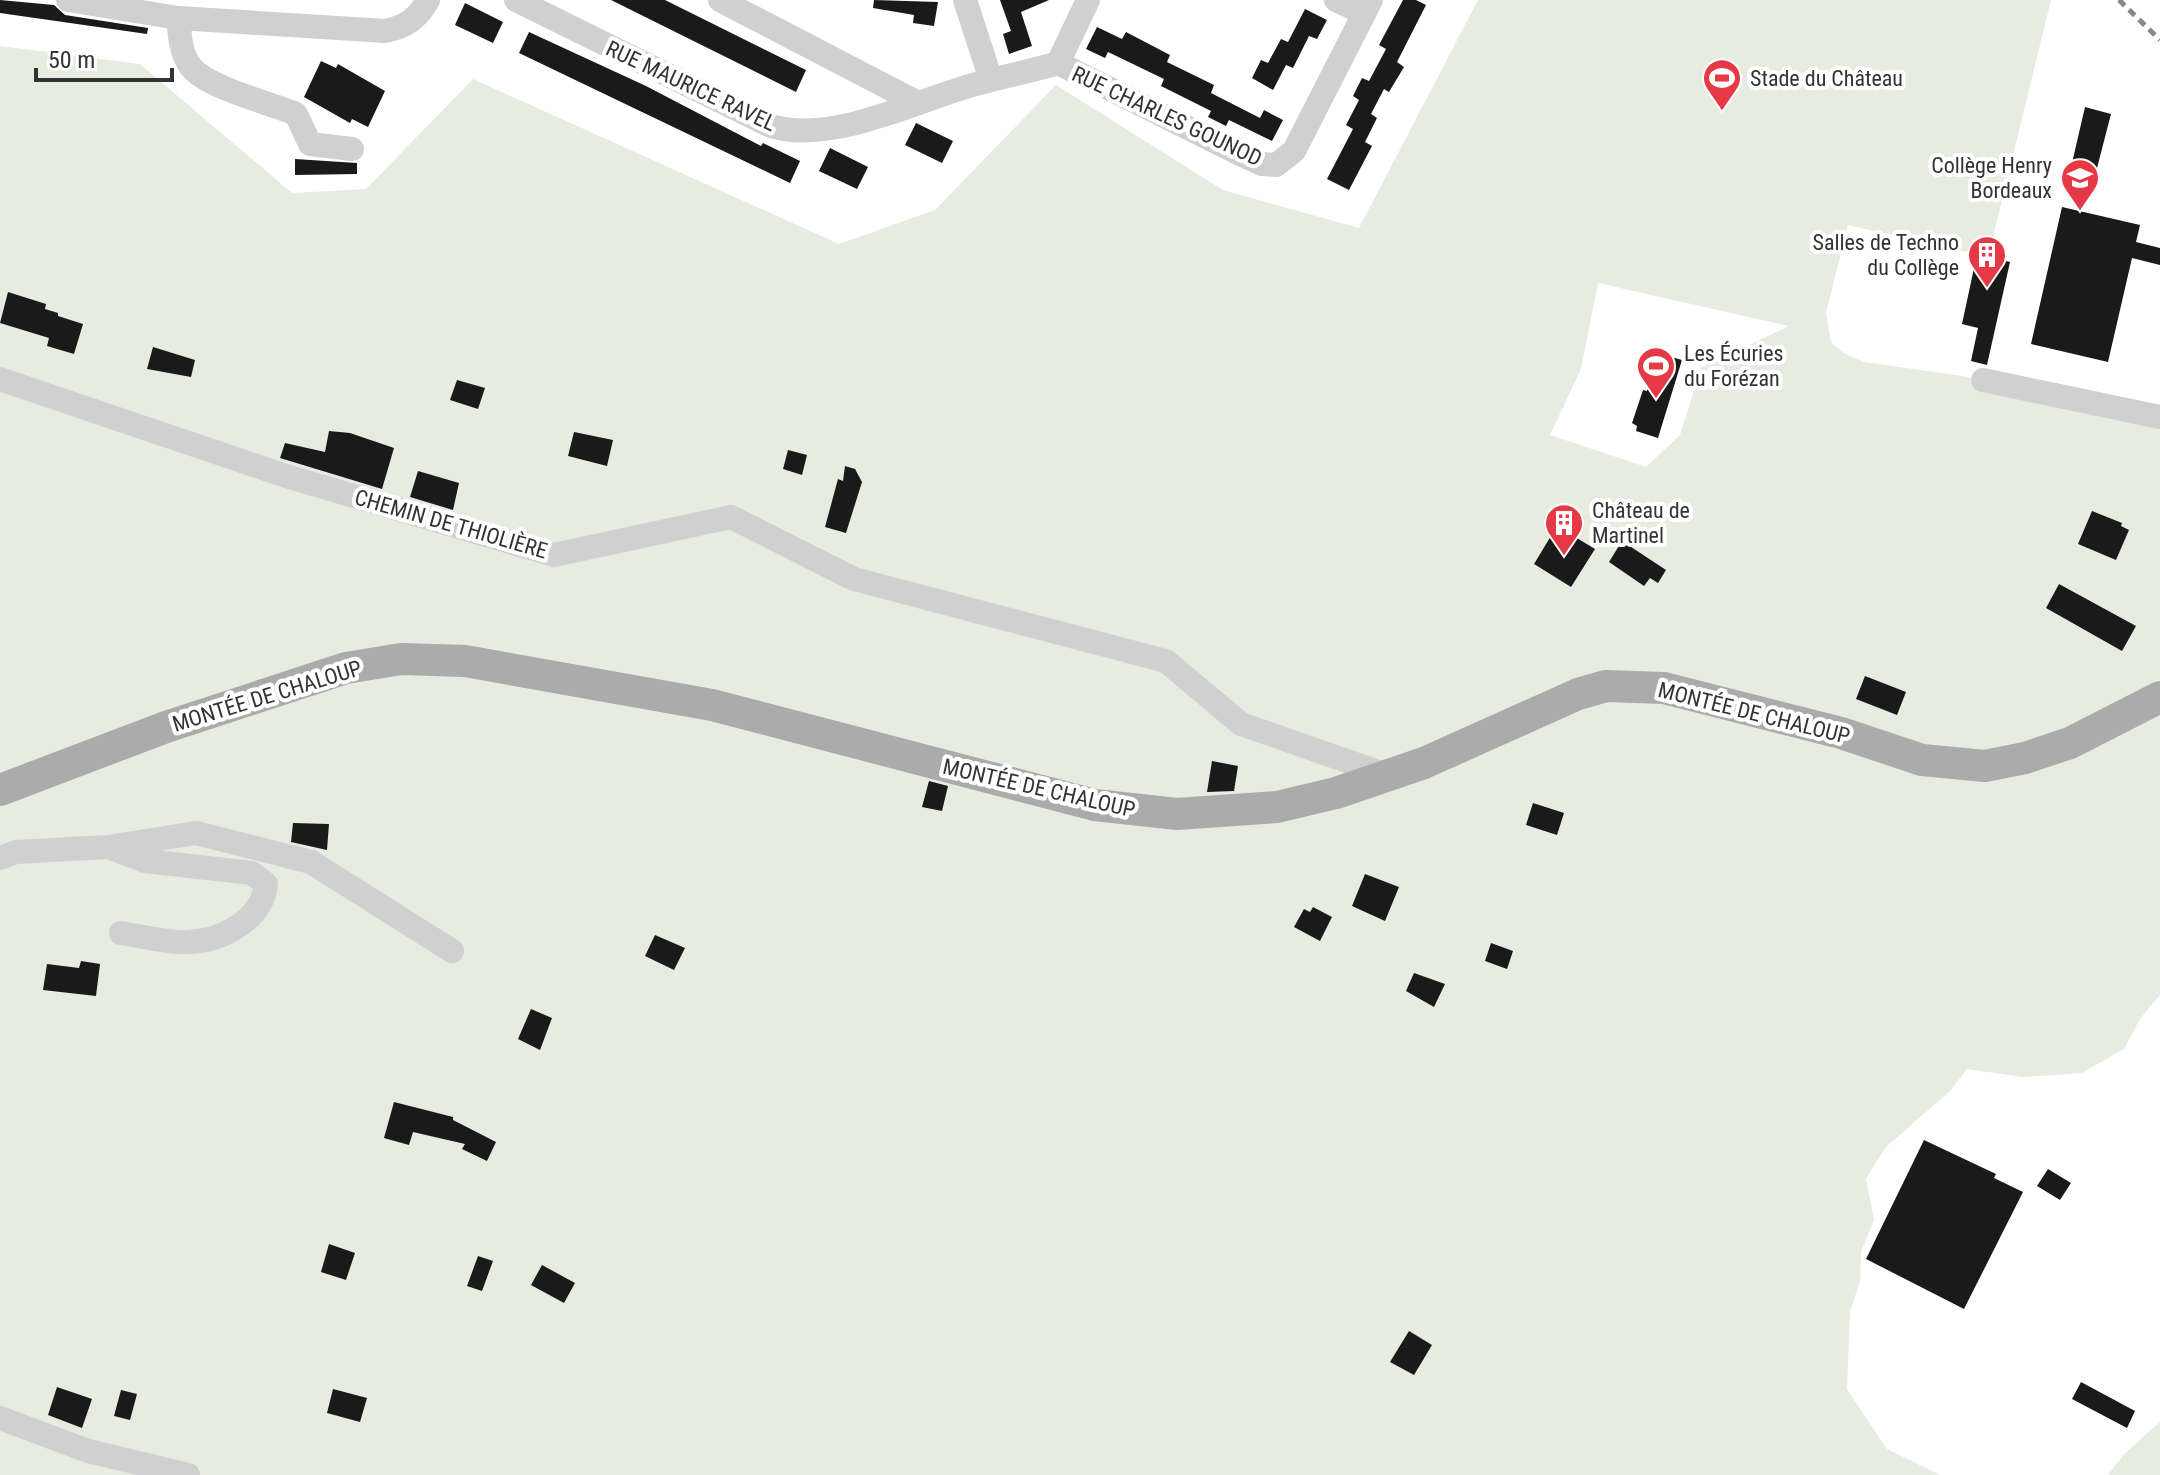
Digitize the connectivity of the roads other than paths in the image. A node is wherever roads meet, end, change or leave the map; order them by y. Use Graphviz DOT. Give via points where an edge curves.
graph roads {
  1 [pos="68,0"];
  2 [pos="428,0"];
  3 [pos="516,0"];
  4 [pos="720,0"];
  5 [pos="965,0"];
  6 [pos="1088,0"];
  7 [pos="1336,0"];
  8 [pos="1368,7"];
  9 [pos="178,18"];
  10 [pos="1058,63"];
  11 [pos="991,80"];
  12 [pos="916,102"];
  13 [pos="352,149"];
  14 [pos="0,379"];
  15 [pos="1983,380"];
  16 [pos="2160,417"];
  17 [pos="2160,697"];
  18 [pos="1387,775"];
  19 [pos="0,790"];
  20 [pos="108,847"];
  21 [pos="0,858"];
  22 [pos="121,933"];
  23 [pos="452,951"];
  24 [pos="0,1418"];
  25 [pos="188,1475"];
  1 -- 9 [label="street"];
  2 -- 9 [label="street" via="402,28 385,31"];
  3 -- 12 [label="street, RUE MAURICE RAVEL" via="790,132 829,129"];
  4 -- 12 [label="street"];
  5 -- 11 [label="street"];
  6 -- 10 [label="street"];
  7 -- 8 [label="street"];
  8 -- 10 [label="street, RUE CHARLES GOUNOD" via="1294,151 1276,165 1249,158"];
  9 -- 13 [label="street" via="182,52 192,69 296,114 310,144"];
  10 -- 11 [label="street, RUE MAURICE RAVEL"];
  11 -- 12 [label="street, RUE MAURICE RAVEL"];
  14 -- 18 [label="street, CHEMIN DE THIOLIÈRE" via="286,476 554,555 731,517 854,579 1166,661 1241,724"];
  15 -- 16 [label="street"];
  17 -- 18 [label="main road, MONTÉE DE CHALOUP" via="2070,743 1985,766 1922,760 1841,733 1664,688 1606,686"];
  18 -- 19 [label="main road, MONTÉE DE CHALOUP" via="1277,807 1177,814 1137,811 1031,790 712,705 434,658 346,668 166,727"];
  20 -- 21 [label="street" via="16,852"];
  20 -- 22 [label="street" via="145,861 252,873 266,884 264,901 250,921 223,933 185,942"];
  20 -- 23 [label="street" via="196,833 311,862"];
  24 -- 25 [label="street" via="88,1451"];
}
